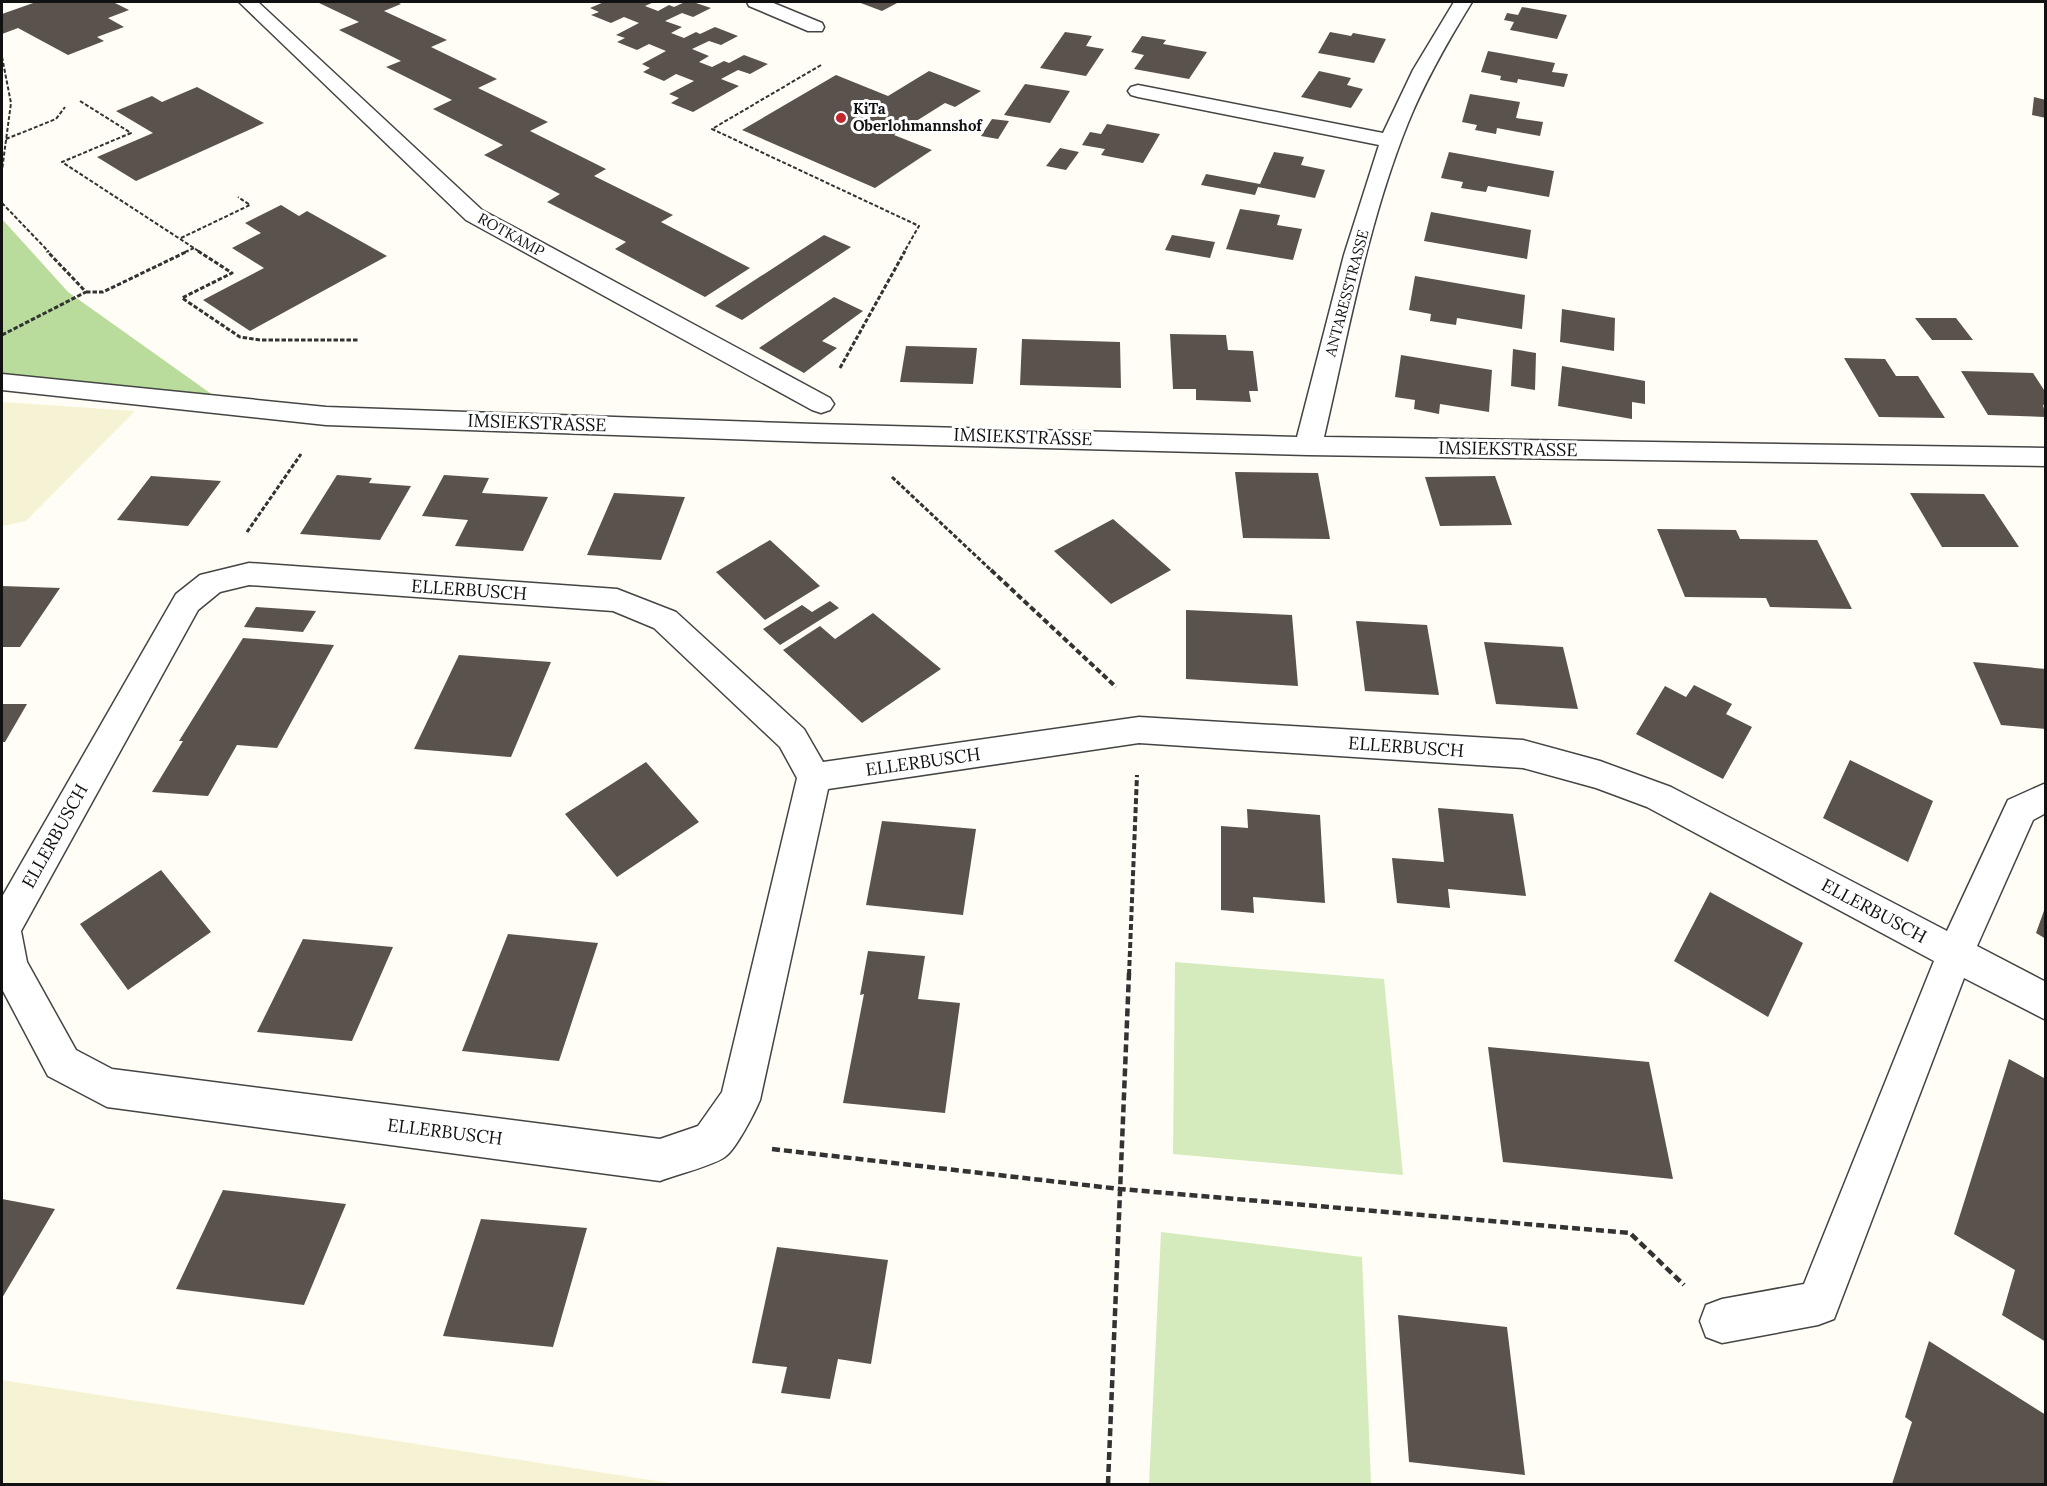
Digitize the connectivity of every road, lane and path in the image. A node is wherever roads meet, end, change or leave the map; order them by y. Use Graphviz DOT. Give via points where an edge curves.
graph roads {
  1 [pos="248,2"];
  2 [pos="756,2"];
  3 [pos="1463,2"];
  4 [pos="815,27"];
  5 [pos="2,57"];
  6 [pos="1138,91"];
  7 [pos="80,101"];
  8 [pos="65,107"];
  9 [pos="6,139"];
  10 [pos="1391,141"];
  11 [pos="2,170"];
  12 [pos="238,197"];
  13 [pos="2,203"];
  14 [pos="180,239"];
  15 [pos="194,248"];
  16 [pos="86,292"];
  17 [pos="2,335"];
  18 [pos="359,340"];
  19 [pos="2,382"];
  20 [pos="820,404"];
  21 [pos="327,416"];
  22 [pos="858,434"];
  23 [pos="1308,446"];
  24 [pos="2046,457"];
  25 [pos="211,583"];
  26 [pos="1139,730"];
  27 [pos="814,777"];
  28 [pos="2046,797"];
  29 [pos="1955,954"];
  30 [pos="2046,1002"];
  31 [pos="712,1142"];
  32 [pos="1120,1189"];
  33 [pos="1722,1321"];
  34 [pos="1108,1485"];
  1 -- 20 [label="street, ROTKAMP" via="474,215"];
  2 -- 4 [label="street"];
  3 -- 10 [label="street, ANTARESSTRASSE" via="1424,70"];
  4 -- 20 [label="path" via="823,63 712,129 919,226"];
  5 -- 9 [label="path" via="11,103"];
  6 -- 10 [label="street"];
  7 -- 14 [label="path" via="131,133 62,162"];
  8 -- 9 [label="path" via="56,119"];
  9 -- 11 [label="path"];
  10 -- 23 [label="street, ANTARESSTRASSE" via="1354,259"];
  12 -- 14 [label="path" via="250,205"];
  13 -- 16 [label="path"];
  14 -- 15 [label="path"];
  15 -- 16 [label="path" via="103,292"];
  15 -- 18 [label="path" via="232,273 183,298 240,337"];
  16 -- 17 [label="path"];
  19 -- 21 [label="street, IMSIEKSTRASSE"];
  21 -- 22 [label="street, IMSIEKSTRASSE"];
  21 -- 25 [label="path"];
  22 -- 23 [label="street, IMSIEKSTRASSE"];
  22 -- 26 [label="path" via="859,446 1125,696"];
  23 -- 24 [label="street, IMSIEKSTRASSE"];
  25 -- 27 [label="street, ELLERBUSCH" via="249,574 617,600 665,620 792,738"];
  25 -- 31 [label="street, ELLERBUSCH" via="187,602 2,930 9,966 62,1063 107,1088 660,1160"];
  26 -- 27 [label="street, ELLERBUSCH"];
  26 -- 29 [label="street, ELLERBUSCH" via="1523,754 1589,772 1659,797"];
  26 -- 32 [label="path"];
  27 -- 31 [label="street" via="740,1100"];
  28 -- 29 [label="street" via="2020,810"];
  29 -- 30 [label="street, ELLERBUSCH"];
  29 -- 33 [label="street" via="1818,1303"];
  31 -- 32 [label="path"];
  32 -- 33 [label="path" via="1630,1233"];
  32 -- 34 [label="path"];
}
